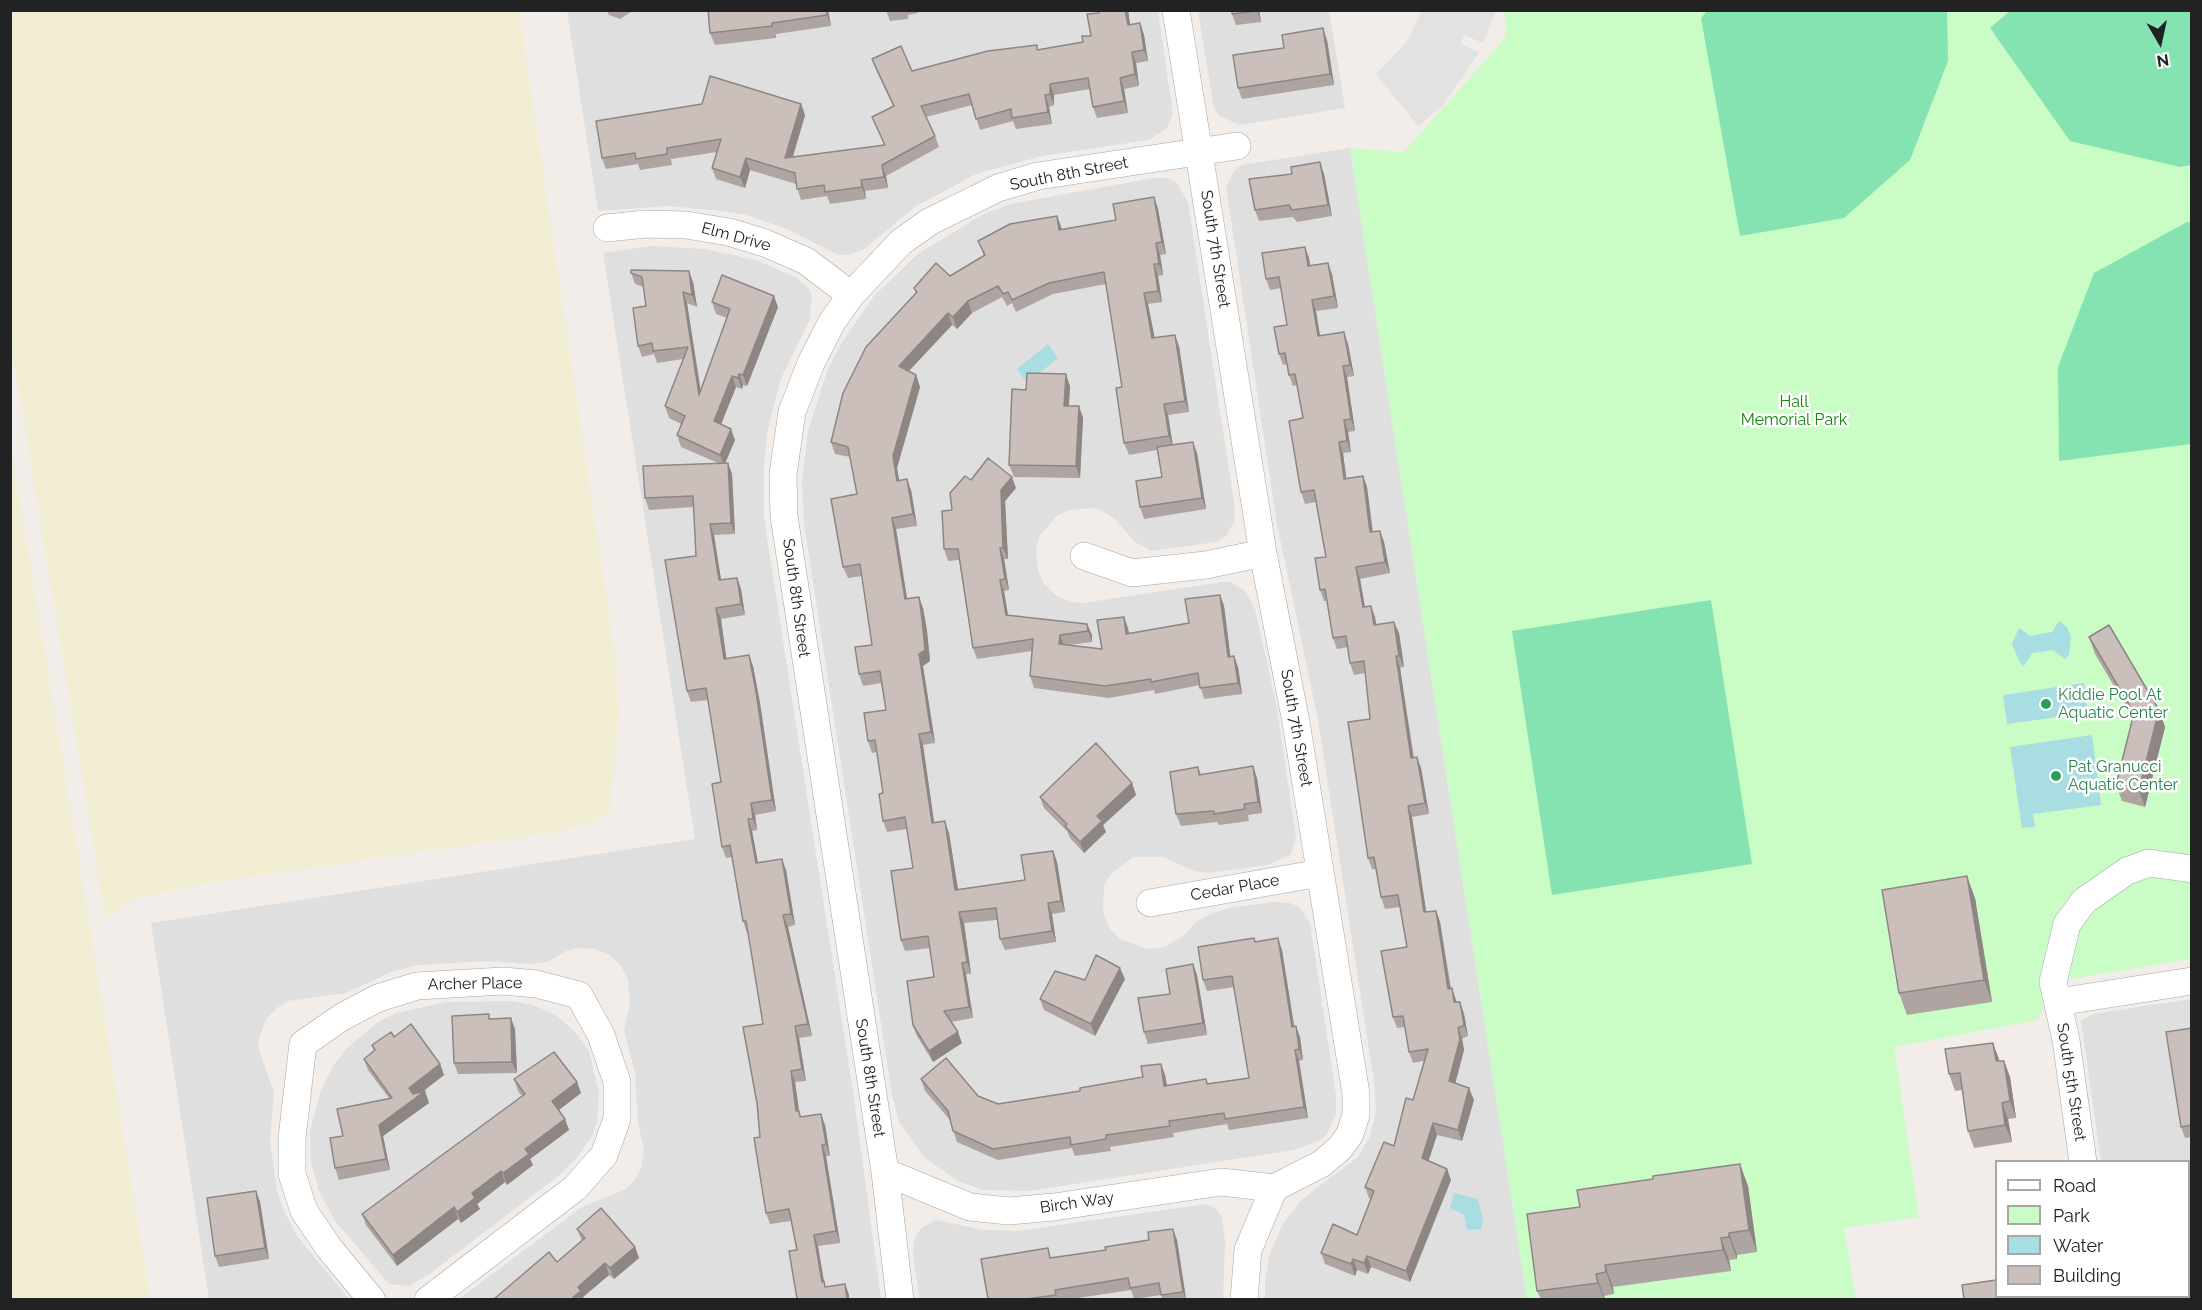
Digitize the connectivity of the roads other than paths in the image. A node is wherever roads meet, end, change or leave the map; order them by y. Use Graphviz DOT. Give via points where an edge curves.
graph roads {
  1 [pos="1176,10"];
  2 [pos="1237,146"];
  3 [pos="1200,152"];
  4 [pos="607,228"];
  5 [pos="851,295"];
  6 [pos="1263,553"];
  7 [pos="1084,556"];
  8 [pos="2192,869"];
  9 [pos="1320,873"];
  10 [pos="1150,903"];
  11 [pos="2192,981"];
  12 [pos="2058,1002"];
  13 [pos="2083,1160"];
  14 [pos="885,1172"];
  15 [pos="1274,1188"];
  16 [pos="372,1299"];
  17 [pos="428,1299"];
  18 [pos="900,1299"];
  19 [pos="1244,1299"];
  1 -- 3 [label="street, South 7th Street"];
  2 -- 3 [label="street, South 8th Street"];
  3 -- 5 [label="street, South 8th Street" via="1038,176 998,188 929,222 901,242"];
  3 -- 6 [label="street, South 7th Street"];
  4 -- 5 [label="street, Elm Drive" via="686,225 729,232 806,261"];
  5 -- 14 [label="street, South 8th Street" via="811,363 792,412 783,474 784,516"];
  6 -- 7 [label="street" via="1206,565 1132,573"];
  6 -- 9 [label="street, South 7th Street"];
  8 -- 12 [label="street, South 5th Street" via="2149,863 2127,870 2084,901 2067,924 2053,982"];
  9 -- 10 [label="street, Cedar Place"];
  9 -- 15 [label="street, South 7th Street" via="1351,1061 1356,1115 1340,1148 1321,1164"];
  11 -- 12 [label="street"];
  12 -- 13 [label="street, South 5th Street"];
  14 -- 15 [label="street, Birch Way" via="970,1206 1009,1211 1221,1182"];
  14 -- 18 [label="street, South 8th Street"];
  15 -- 19 [label="street" via="1248,1250"];
  16 -- 17 [label="street, Archer Place" via="329,1248 304,1210 292,1174 292,1138 303,1044 378,998 417,986 503,981 579,994 601,1035 617,1082 617,1119 604,1155 575,1188"];
}
